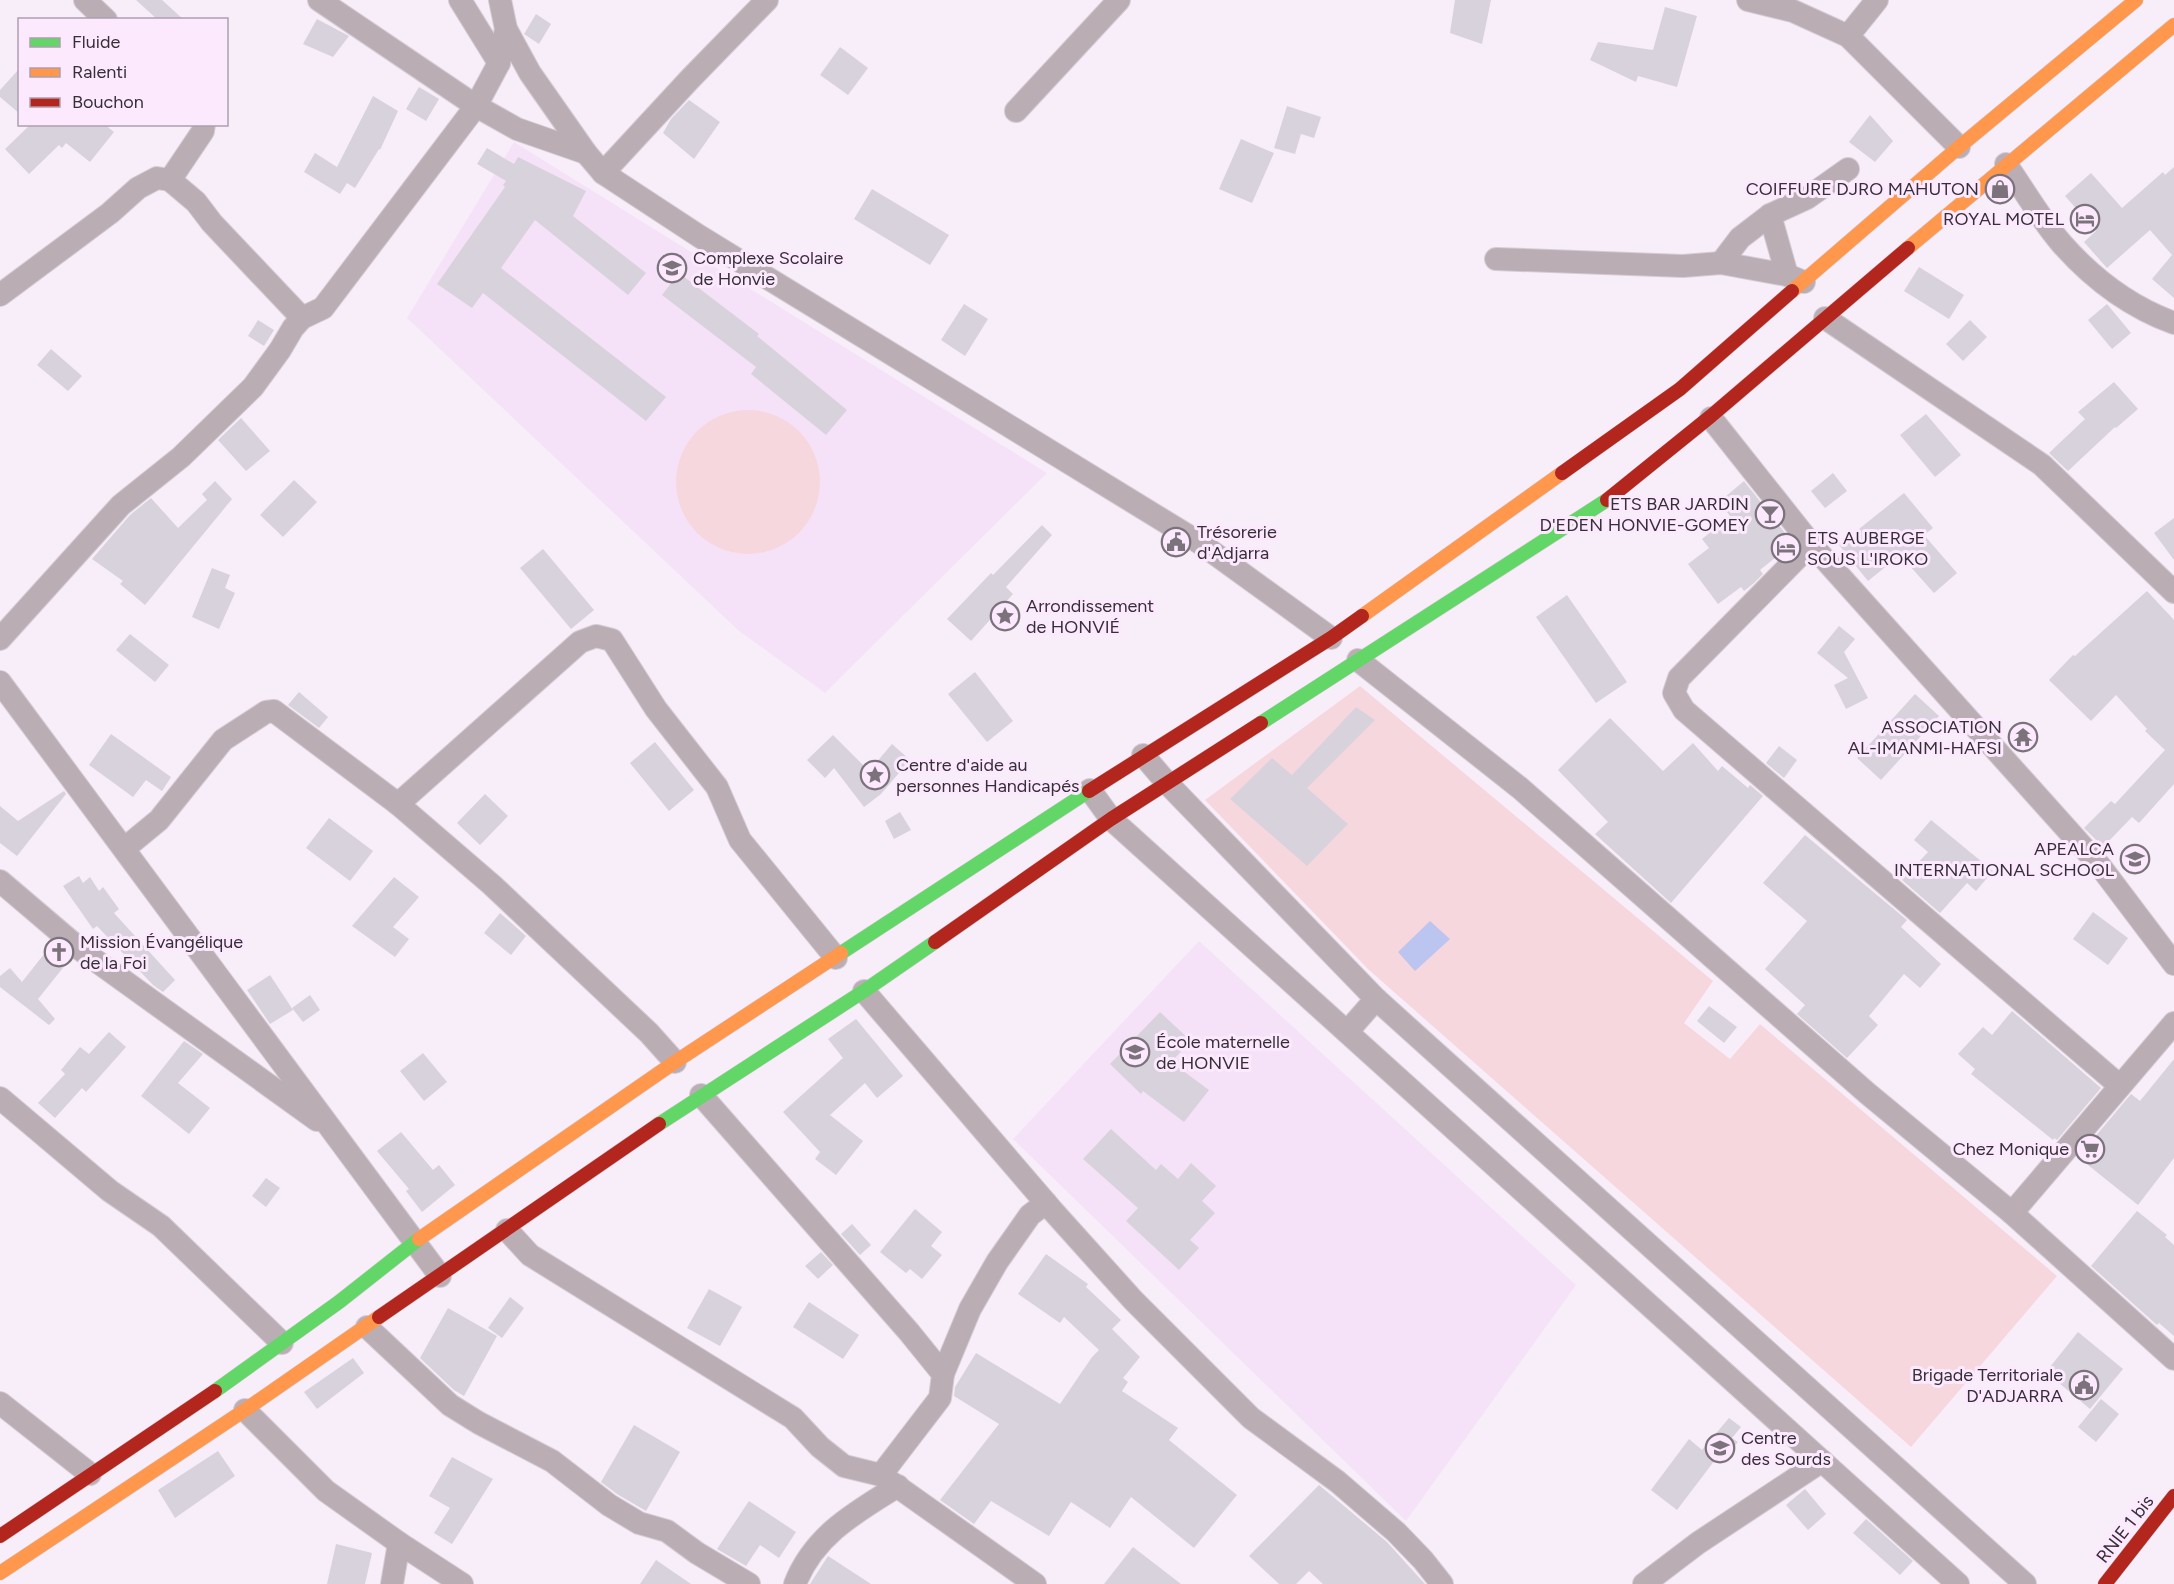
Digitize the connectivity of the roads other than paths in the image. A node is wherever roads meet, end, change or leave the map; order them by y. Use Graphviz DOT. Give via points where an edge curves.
graph roads {
  1 [pos="85,0"];
  2 [pos="319,0"];
  3 [pos="460,0"];
  4 [pos="501,0"];
  5 [pos="767,0"];
  6 [pos="1119,0"];
  7 [pos="1748,0"];
  8 [pos="1877,0"];
  9 [pos="2136,0"];
  10 [pos="104,18"];
  11 [pos="2174,25"];
  12 [pos="506,29"];
  13 [pos="1848,36"];
  14 [pos="500,63"];
  15 [pos="476,106"];
  16 [pos="1016,111"];
  17 [pos="204,126"];
  18 [pos="1959,147"];
  19 [pos="586,153"];
  20 [pos="2006,164"];
  21 [pos="1848,169"];
  22 [pos="603,172"];
  23 [pos="170,180"];
  24 [pos="1770,215"];
  25 [pos="1496,259"];
  26 [pos="1721,263"];
  27 [pos="1796,278"];
  28 [pos="0,295"];
  29 [pos="302,318"];
  30 [pos="1825,318"];
  31 [pos="2174,324"];
  32 [pos="1711,418"];
  33 [pos="1811,544"];
  34 [pos="2174,592"];
  35 [pos="1331,638"];
  36 [pos="0,639"];
  37 [pos="1358,660"];
  38 [pos="0,682"];
  39 [pos="1143,755"];
  40 [pos="1167,783"];
  41 [pos="1090,790"];
  42 [pos="398,804"];
  43 [pos="1111,819"];
  44 [pos="125,848"];
  45 [pos="0,881"];
  46 [pos="836,958"];
  47 [pos="2174,964"];
  48 [pos="864,991"];
  49 [pos="1376,999"];
  50 [pos="2174,1023"];
  51 [pos="1347,1032"];
  52 [pos="675,1062"];
  53 [pos="2120,1086"];
  54 [pos="701,1095"];
  55 [pos="0,1098"];
  56 [pos="335,1133"];
  57 [pos="1046,1203"];
  58 [pos="2012,1213"];
  59 [pos="507,1230"];
  60 [pos="415,1242"];
  61 [pos="440,1276"];
  62 [pos="367,1327"];
  63 [pos="282,1343"];
  64 [pos="2174,1359"];
  65 [pos="943,1374"];
  66 [pos="0,1403"];
  67 [pos="245,1410"];
  68 [pos="1822,1461"];
  69 [pos="90,1474"];
  70 [pos="890,1481"];
  71 [pos="2174,1496"];
  72 [pos="0,1536"];
  73 [pos="399,1543"];
  74 [pos="0,1573"];
  75 [pos="392,1584"];
  76 [pos="462,1584"];
  77 [pos="749,1584"];
  78 [pos="795,1584"];
  79 [pos="1035,1584"];
  80 [pos="1442,1584"];
  81 [pos="1644,1584"];
  82 [pos="1958,1584"];
  83 [pos="2025,1584"];
  84 [pos="2105,1584"];
  1 -- 10 [label="street"];
  2 -- 15 [label="street"];
  3 -- 14 [label="street"];
  4 -- 12 [label="street"];
  5 -- 22 [label="street"];
  6 -- 16 [label="street"];
  7 -- 13 [label="street" via="1793,11"];
  8 -- 13 [label="street"];
  9 -- 18 [label="main road"];
  11 -- 20 [label="main road"];
  12 -- 14 [label="street"];
  12 -- 19 [label="street" via="530,73"];
  13 -- 18 [label="street"];
  14 -- 15 [label="street"];
  15 -- 19 [label="street" via="517,129"];
  15 -- 29 [label="street" via="323,308"];
  17 -- 23 [label="street"];
  18 -- 27 [label="main road"];
  19 -- 22 [label="street"];
  20 -- 30 [label="main road"];
  20 -- 31 [label="street" via="2062,243 2109,288 2150,315"];
  21 -- 24 [label="street" via="1807,198"];
  22 -- 35 [label="street" via="699,236 1200,543"];
  23 -- 28 [label="street" via="156,178 138,188"];
  23 -- 29 [label="street" via="196,202 212,224"];
  24 -- 26 [label="street" via="1740,238"];
  24 -- 27 [label="street"];
  25 -- 26 [label="street" via="1683,266"];
  26 -- 27 [label="street"];
  27 -- 35 [label="main road" via="1680,389"];
  29 -- 36 [label="street" via="253,387 181,457 121,505"];
  30 -- 32 [label="main road"];
  30 -- 34 [label="street" via="2042,465"];
  32 -- 33 [label="street"];
  32 -- 37 [label="main road" via="1594,509"];
  33 -- 47 [label="street" via="2100,866"];
  33 -- 53 [label="street" via="1679,678 1674,693 1684,710"];
  35 -- 39 [label="main road"];
  37 -- 40 [label="main road"];
  37 -- 58 [label="street" via="1520,788 1867,1093"];
  38 -- 44 [label="street"];
  39 -- 40 [label="street"];
  39 -- 41 [label="main road"];
  40 -- 43 [label="main road"];
  40 -- 49 [label="street"];
  41 -- 43 [label="street"];
  41 -- 46 [label="main road"];
  42 -- 44 [label="street" via="281,715 266,712 223,740 159,820"];
  42 -- 46 [label="street" via="580,642 596,636 612,640 656,710 717,787 740,840"];
  42 -- 52 [label="street" via="492,885"];
  43 -- 48 [label="main road"];
  43 -- 51 [label="street"];
  44 -- 56 [label="street"];
  45 -- 56 [label="street" via="81,950"];
  46 -- 52 [label="main road"];
  48 -- 54 [label="main road"];
  48 -- 57 [label="street"];
  49 -- 51 [label="street"];
  49 -- 83 [label="street"];
  50 -- 53 [label="street"];
  51 -- 68 [label="street"];
  52 -- 60 [label="main road"];
  53 -- 58 [label="street"];
  54 -- 59 [label="main road"];
  54 -- 65 [label="street"];
  55 -- 63 [label="street" via="110,1191 161,1227"];
  56 -- 60 [label="street"];
  57 -- 65 [label="street" via="1030,1215 998,1262 970,1309"];
  57 -- 80 [label="street" via="1133,1300 1251,1418 1338,1482 1396,1532"];
  58 -- 64 [label="street"];
  59 -- 61 [label="main road"];
  59 -- 70 [label="street" via="530,1255 793,1418 844,1466"];
  60 -- 61 [label="street"];
  60 -- 63 [label="main road"];
  61 -- 62 [label="main road"];
  62 -- 67 [label="main road"];
  62 -- 77 [label="street" via="450,1405 552,1461 609,1505 639,1523 667,1531"];
  63 -- 69 [label="main road"];
  65 -- 70 [label="street" via="940,1398"];
  66 -- 69 [label="street"];
  67 -- 73 [label="street" via="326,1491"];
  67 -- 74 [label="main road"];
  68 -- 81 [label="street" via="1698,1543"];
  68 -- 82 [label="street"];
  69 -- 72 [label="main road"];
  70 -- 78 [label="street" via="822,1540 802,1565"];
  70 -- 79 [label="street"];
  71 -- 84 [label="main road, RNIE 1 bis"];
  73 -- 75 [label="street"];
  73 -- 76 [label="street"];
}
